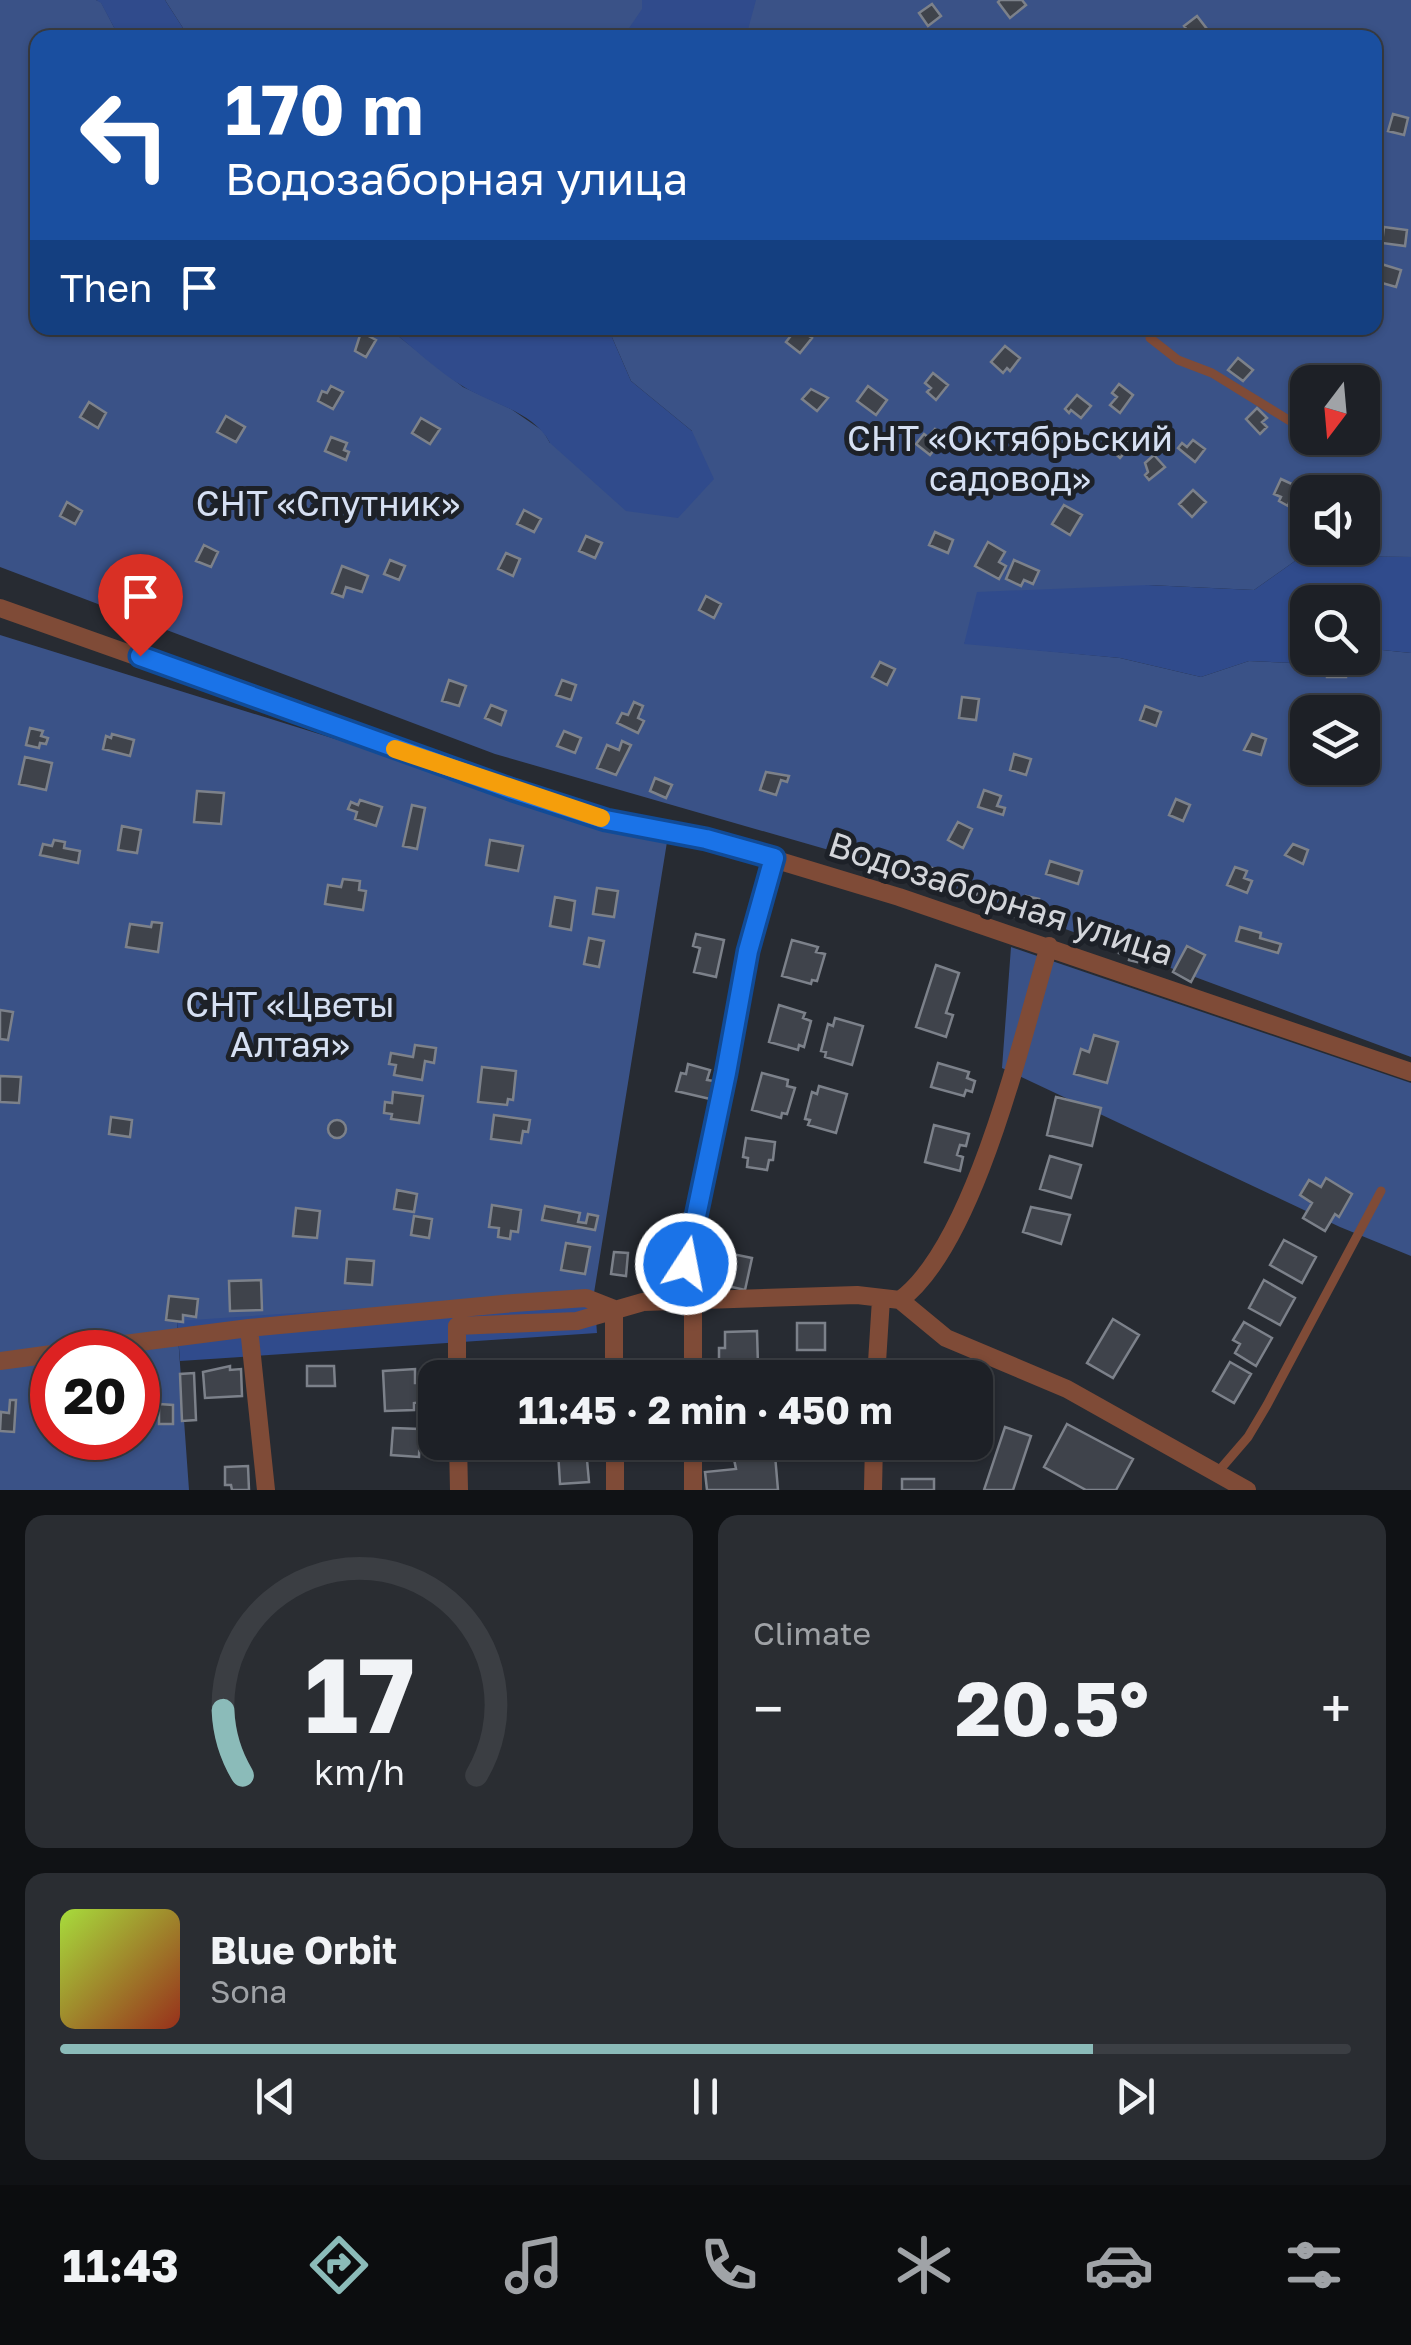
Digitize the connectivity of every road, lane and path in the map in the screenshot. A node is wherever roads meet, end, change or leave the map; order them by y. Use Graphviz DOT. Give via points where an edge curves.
graph roads {
  1 [pos="1150,338"];
  2 [pos="1290,421"];
  3 [pos="0,608"];
  4 [pos="774,858"];
  5 [pos="1049,946"];
  6 [pos="1411,1072"];
  7 [pos="1380,1191"];
  8 [pos="881,1299"];
  9 [pos="900,1300"];
  10 [pos="685,1302"];
  11 [pos="614,1309"];
  12 [pos="249,1328"];
  13 [pos="160,1339"];
  14 [pos="30,1357"];
  15 [pos="457,1360"];
  16 [pos="614,1360"];
  17 [pos="691,1360"];
  18 [pos="877,1360"];
  19 [pos="0,1361"];
  20 [pos="458,1460"];
  21 [pos="615,1460"];
  22 [pos="693,1460"];
  23 [pos="874,1460"];
  24 [pos="1217,1473"];
  25 [pos="266,1490"];
  26 [pos="458,1490"];
  27 [pos="615,1490"];
  28 [pos="693,1490"];
  29 [pos="873,1490"];
  30 [pos="1247,1490"];
  1 -- 2 [label="lane"];
  3 -- 4 [label="street, Водозаборная улица" via="513,790 606,820"];
  4 -- 5 [label="street, Водозаборная улица"];
  4 -- 10 [label="lane" via="748,951"];
  5 -- 6 [label="street, Водозаборная улица"];
  5 -- 9 [label="street" via="984,1160 950,1240 923,1282"];
  7 -- 24 [label="lane" via="1248,1437"];
  8 -- 9 [label="street"];
  8 -- 10 [label="street"];
  8 -- 18 [label="street"];
  9 -- 24 [label="street" via="946,1338 1067,1388"];
  10 -- 11 [label="street"];
  10 -- 17 [label="street"];
  11 -- 12 [label="street" via="586,1298"];
  11 -- 15 [label="street" via="577,1321 456,1326"];
  11 -- 16 [label="street"];
  12 -- 13 [label="street"];
  12 -- 25 [label="street"];
  14 -- 19 [label="street"];
  20 -- 26 [label="street"];
  21 -- 27 [label="street"];
  22 -- 28 [label="street"];
  23 -- 29 [label="street"];
  24 -- 30 [label="street"];
}
